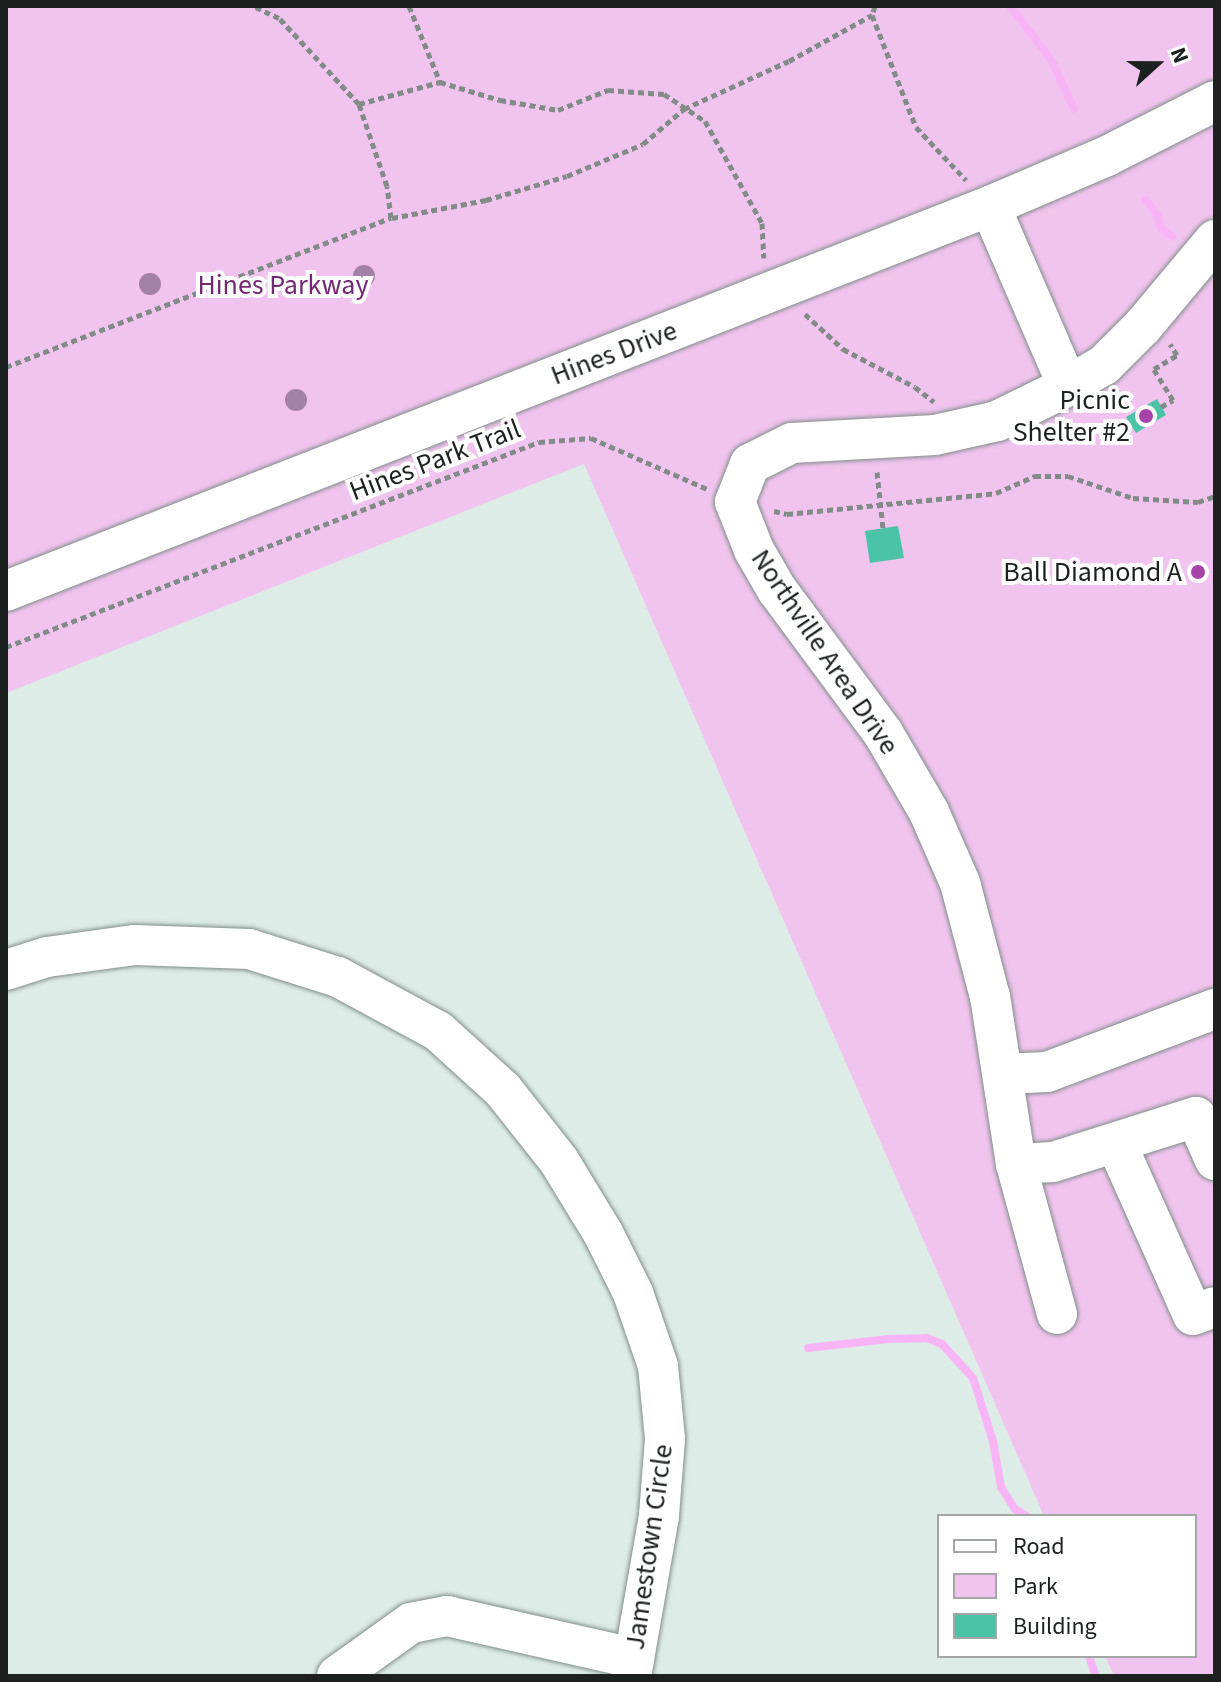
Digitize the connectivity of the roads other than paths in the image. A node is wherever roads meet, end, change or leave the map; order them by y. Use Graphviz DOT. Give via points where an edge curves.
graph roads {
  1 [pos="1215,101"];
  2 [pos="990,206"];
  3 [pos="1215,240"];
  4 [pos="1068,386"];
  5 [pos="6,591"];
  6 [pos="6,970"];
  7 [pos="1215,1009"];
  8 [pos="1003,1074"];
  9 [pos="1099,1148"];
  10 [pos="1215,1160"];
  11 [pos="1016,1164"];
  12 [pos="1215,1307"];
  13 [pos="1057,1314"];
  14 [pos="633,1667"];
  15 [pos="337,1676"];
  1 -- 2 [label="street, Hines Drive" via="1107,156"];
  2 -- 4 [label="street"];
  2 -- 5 [label="street, Hines Drive"];
  3 -- 4 [label="street" via="1104,365"];
  4 -- 8 [label="street, Northville Area Drive" via="997,421 935,435 792,443 750,464 735,502 777,590 883,733 929,812 960,883 975,935"];
  6 -- 14 [label="street, Jamestown Circle" via="47,957 135,945 249,949 338,977 438,1031 503,1090 559,1161 603,1233 633,1293 658,1366 665,1439 662,1485"];
  7 -- 8 [label="street" via="1047,1072"];
  8 -- 11 [label="street, Northville Area Drive"];
  9 -- 10 [label="street" via="1196,1117"];
  9 -- 11 [label="street" via="1053,1162"];
  9 -- 12 [label="street" via="1193,1315"];
  11 -- 13 [label="street, Northville Area Drive"];
  14 -- 15 [label="street" via="447,1616 411,1623"];
}
